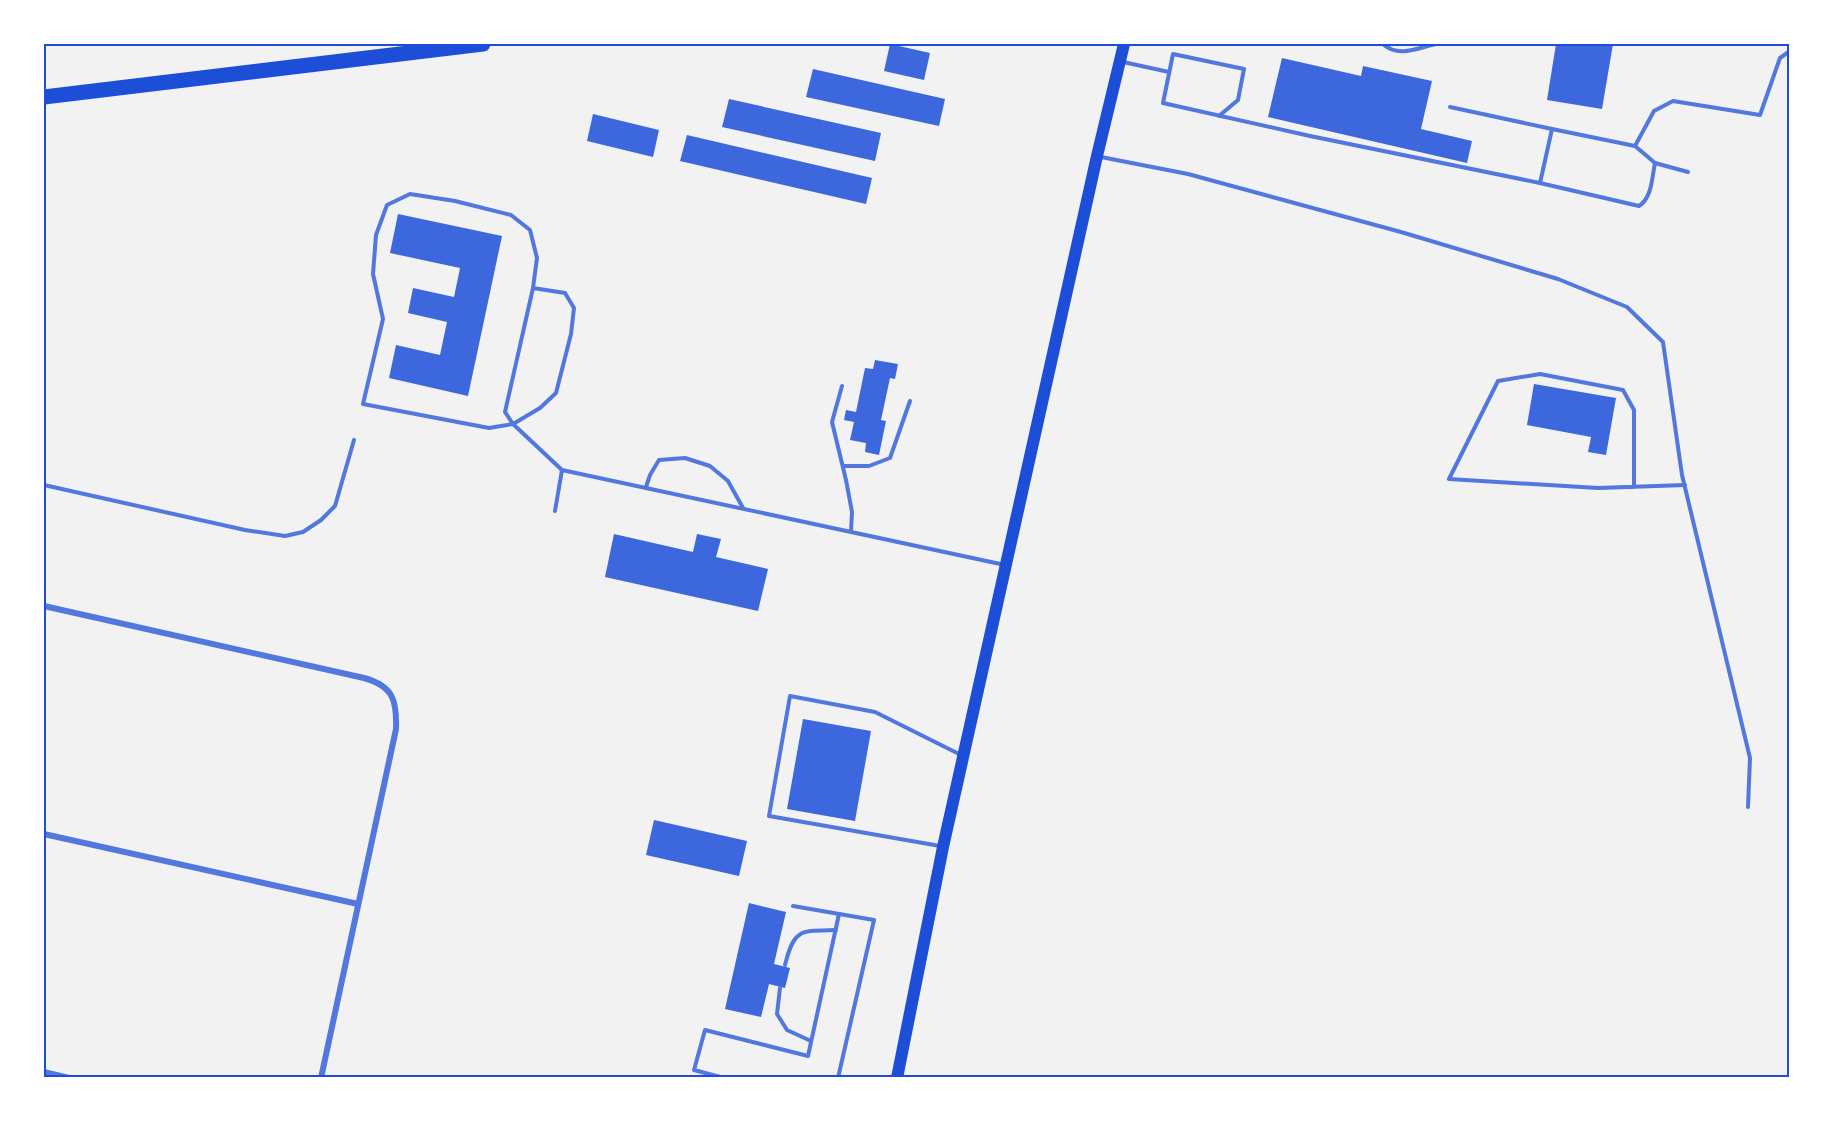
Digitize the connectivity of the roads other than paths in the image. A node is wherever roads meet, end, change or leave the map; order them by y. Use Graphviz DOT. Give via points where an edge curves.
graph roads {
  1 [pos="483,44"];
  2 [pos="1124,44"];
  3 [pos="1383,44"];
  4 [pos="1436,44"];
  5 [pos="1790,51"];
  6 [pos="1120,61"];
  7 [pos="1169,72"];
  8 [pos="44,97"];
  9 [pos="1450,107"];
  10 [pos="1219,116"];
  11 [pos="1552,129"];
  12 [pos="1635,146"];
  13 [pos="1097,156"];
  14 [pos="1655,163"];
  15 [pos="1688,172"];
  16 [pos="1540,183"];
  17 [pos="533,288"];
  18 [pos="842,386"];
  19 [pos="910,401"];
  20 [pos="513,424"];
  21 [pos="354,440"];
  22 [pos="843,466"];
  23 [pos="562,470"];
  24 [pos="44,484"];
  25 [pos="1685,485"];
  26 [pos="1634,487"];
  27 [pos="646,488"];
  28 [pos="743,508"];
  29 [pos="555,512"];
  30 [pos="851,531"];
  31 [pos="1005,566"];
  32 [pos="44,606"];
  33 [pos="964,756"];
  34 [pos="1748,807"];
  35 [pos="44,834"];
  36 [pos="943,847"];
  37 [pos="358,904"];
  38 [pos="793,906"];
  39 [pos="839,914"];
  40 [pos="836,930"];
  41 [pos="785,965"];
  42 [pos="780,988"];
  43 [pos="812,1041"];
  44 [pos="44,1072"];
  45 [pos="69,1077"];
  46 [pos="321,1077"];
  47 [pos="724,1077"];
  48 [pos="838,1077"];
  49 [pos="897,1077"];
  1 -- 8 [label="highway"];
  2 -- 6 [label="main road"];
  3 -- 4 [label="lane" via="1389,50 1405,52"];
  5 -- 12 [label="lane" via="1780,58 1760,115 1673,100 1654,111"];
  6 -- 7 [label="lane"];
  6 -- 13 [label="main road"];
  7 -- 10 [label="lane" via="1162,103"];
  7 -- 10 [label="lane" via="1173,54 1244,69 1238,100"];
  9 -- 11 [label="lane"];
  10 -- 16 [label="lane"];
  11 -- 12 [label="lane"];
  11 -- 16 [label="lane"];
  12 -- 14 [label="lane"];
  13 -- 25 [label="lane" via="1188,174 1401,232 1558,279 1627,307 1663,342"];
  13 -- 31 [label="main road"];
  14 -- 15 [label="lane"];
  14 -- 16 [label="lane" via="1649,192 1639,206"];
  17 -- 20 [label="lane" via="505,412"];
  17 -- 20 [label="lane" via="565,293 574,308 571,334 556,393"];
  17 -- 20 [label="lane" via="537,258 530,230 511,215 410,194 387,205 376,235 373,274 384,319 363,404 489,428"];
  18 -- 22 [label="lane" via="832,422"];
  19 -- 22 [label="lane" via="890,458 868,466"];
  20 -- 23 [label="lane"];
  21 -- 24 [label="lane" via="335,506 303,532 285,536"];
  22 -- 30 [label="lane" via="852,513"];
  23 -- 27 [label="lane"];
  23 -- 29 [label="lane"];
  25 -- 26 [label="lane"];
  25 -- 34 [label="lane" via="1750,758"];
  26 -- 26 [label="lane" via="1598,488 1449,479 1498,381 1540,374 1623,390 1634,410"];
  27 -- 28 [label="lane"];
  27 -- 28 [label="lane" via="660,460 685,458 710,466 728,481"];
  28 -- 30 [label="lane"];
  30 -- 31 [label="lane"];
  31 -- 33 [label="main road"];
  32 -- 37 [label="street" via="364,678 389,690 396,729"];
  33 -- 36 [label="main road"];
  33 -- 36 [label="lane" via="875,712 790,696 769,816"];
  35 -- 37 [label="street"];
  36 -- 49 [label="main road"];
  37 -- 46 [label="street"];
  38 -- 39 [label="lane"];
  39 -- 40 [label="lane"];
  39 -- 48 [label="lane" via="874,920"];
  40 -- 41 [label="lane" via="805,931 791,943"];
  40 -- 43 [label="lane"];
  42 -- 43 [label="lane" via="777,1014 787,1030"];
  43 -- 47 [label="lane" via="808,1056 705,1030 694,1070"];
  44 -- 45 [label="street"];
}
